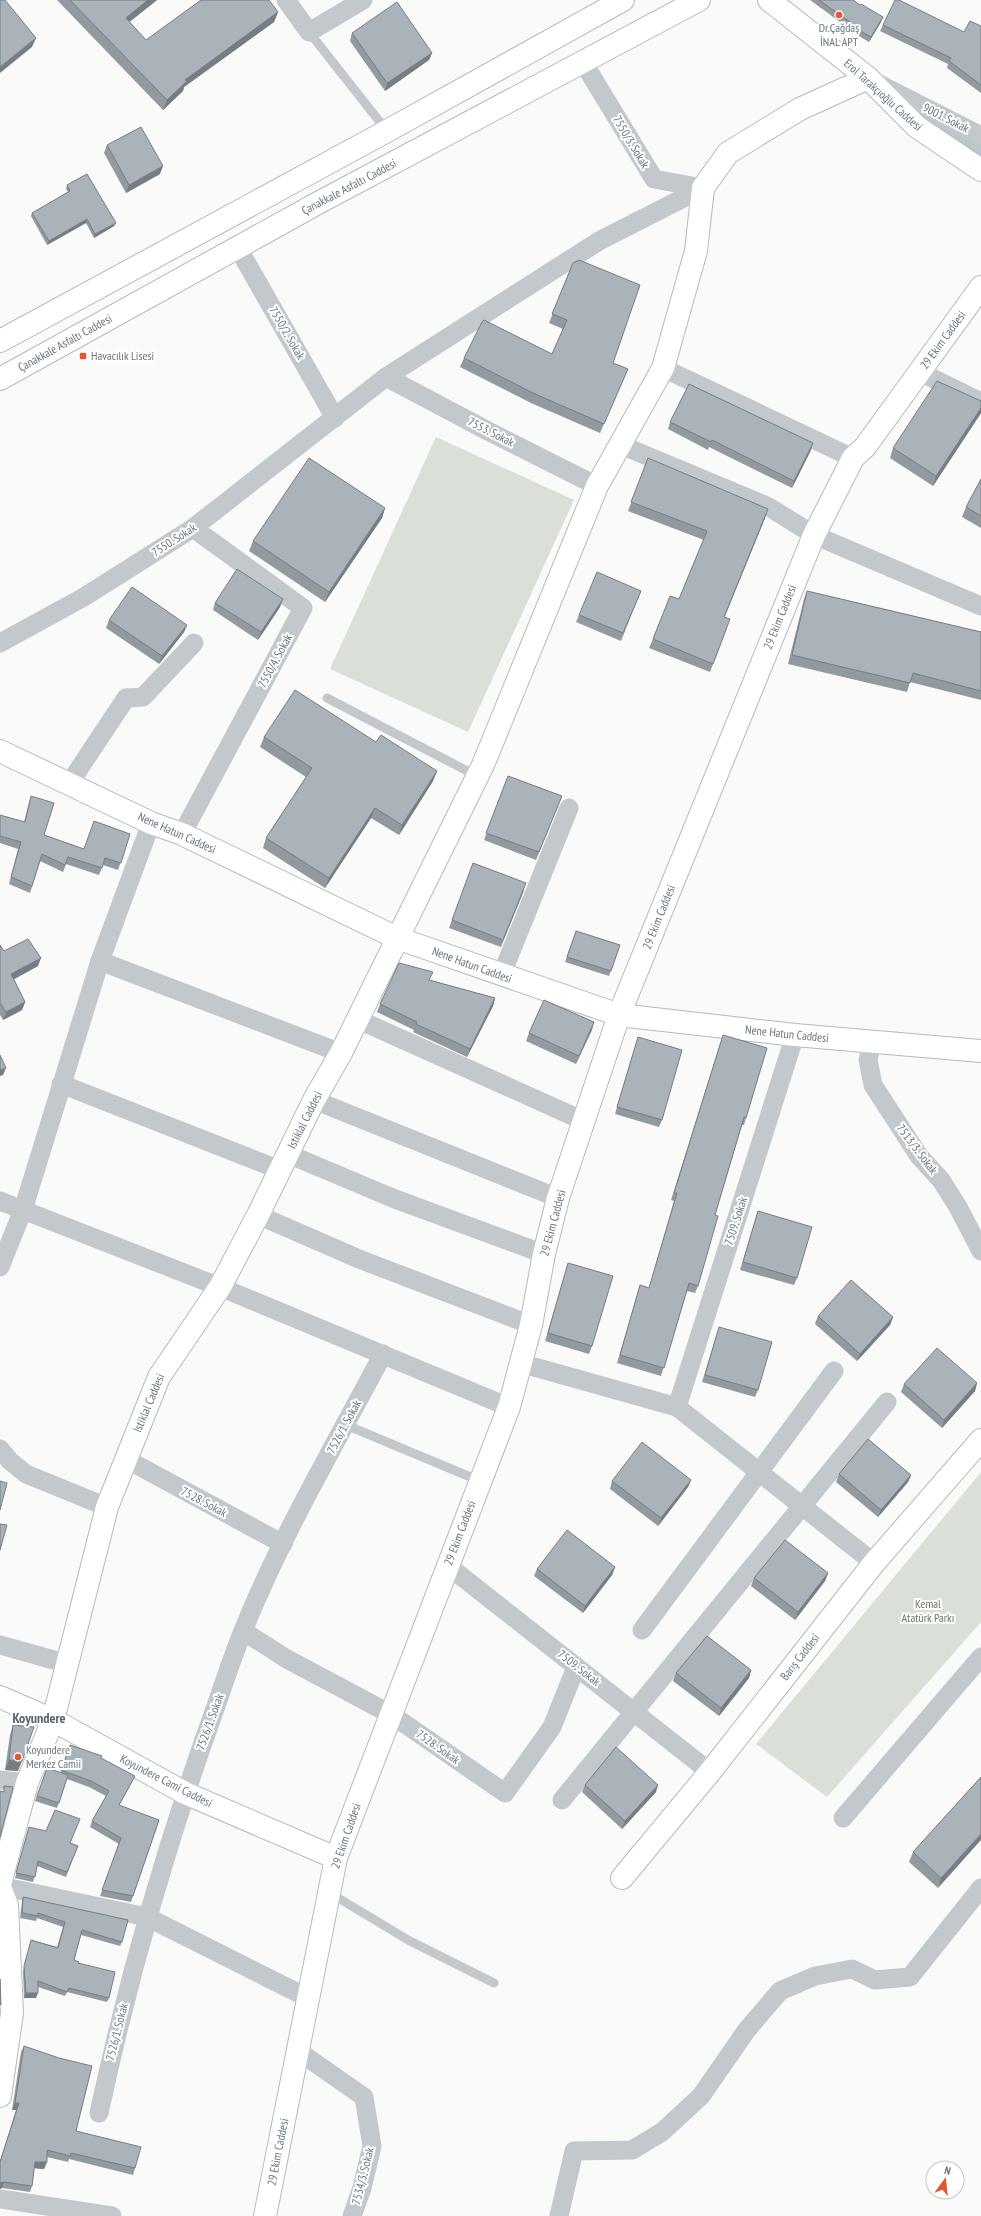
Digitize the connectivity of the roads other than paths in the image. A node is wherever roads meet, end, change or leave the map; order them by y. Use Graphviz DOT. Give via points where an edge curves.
graph roads {
  1 [pos="286,0"];
  2 [pos="363,0"];
  3 [pos="623,0"];
  4 [pos="699,0"];
  5 [pos="769,0"];
  6 [pos="309,32"];
  7 [pos="583,62"];
  8 [pos="868,78"];
  9 [pos="387,131"];
  10 [pos="981,136"];
  11 [pos="981,170"];
  12 [pos="703,188"];
  13 [pos="238,248"];
  14 [pos="981,287"];
  15 [pos="0,341"];
  16 [pos="663,368"];
  17 [pos="920,372"];
  18 [pos="386,377"];
  19 [pos="0,379"];
  20 [pos="981,402"];
  21 [pos="335,418"];
  22 [pos="621,445"];
  23 [pos="853,458"];
  24 [pos="597,486"];
  25 [pos="193,528"];
  26 [pos="814,535"];
  27 [pos="981,606"];
  28 [pos="0,643"];
  29 [pos="194,643"];
  30 [pos="327,698"];
  31 [pos="0,751"];
  32 [pos="477,776"];
  33 [pos="69,784"];
  34 [pos="569,808"];
  35 [pos="151,823"];
  36 [pos="182,834"];
  37 [pos="397,938"];
  38 [pos="100,961"];
  39 [pos="501,976"];
  40 [pos="619,1015"];
  41 [pos="357,1019"];
  42 [pos="795,1035"];
  43 [pos="872,1042"];
  44 [pos="981,1051"];
  45 [pos="342,1053"];
  46 [pos="61,1084"];
  47 [pos="314,1100"];
  48 [pos="584,1121"];
  49 [pos="284,1162"];
  50 [pos="558,1198"];
  51 [pos="0,1201"];
  52 [pos="23,1210"];
  53 [pos="258,1215"];
  54 [pos="981,1251"];
  55 [pos="544,1254"];
  56 [pos="0,1267"];
  57 [pos="220,1287"];
  58 [pos="531,1325"];
  59 [pos="383,1354"];
  60 [pos="520,1363"];
  61 [pos="834,1371"];
  62 [pos="887,1402"];
  63 [pos="509,1407"];
  64 [pos="677,1407"];
  65 [pos="346,1425"];
  66 [pos="981,1440"];
  67 [pos="0,1449"];
  68 [pos="126,1459"];
  69 [pos="760,1473"];
  70 [pos="480,1481"];
  71 [pos="801,1505"];
  72 [pos="107,1507"];
  73 [pos="283,1544"];
  74 [pos="874,1563"];
  75 [pos="447,1566"];
  76 [pos="642,1630"];
  77 [pos="243,1631"];
  78 [pos="0,1645"];
  79 [pos="981,1657"];
  80 [pos="68,1664"];
  81 [pos="576,1666"];
  82 [pos="0,1697"];
  83 [pos="635,1713"];
  84 [pos="392,1715"];
  85 [pos="54,1720"];
  86 [pos="710,1772"];
  87 [pos="0,1780"];
  88 [pos="27,1783"];
  89 [pos="185,1793"];
  90 [pos="562,1800"];
  91 [pos="843,1818"];
  92 [pos="336,1858"];
  93 [pos="622,1878"];
  94 [pos="0,1886"];
  95 [pos="981,1888"];
  96 [pos="329,1892"];
  97 [pos="147,1917"];
  98 [pos="494,1983"];
  99 [pos="308,1998"];
  100 [pos="298,2051"];
  101 [pos="0,2096"];
  102 [pos="99,2112"];
  103 [pos="0,2198"];
  104 [pos="112,2216"];
  105 [pos="265,2216"];
  106 [pos="352,2216"];
  107 [pos="559,2216"];
  1 -- 6 [label="street"];
  2 -- 6 [label="street"];
  3 -- 9 [label="main road"];
  4 -- 7 [label="main road, Çanakkale Asfaltı Caddesi"];
  5 -- 8 [label="main road, Erol Tarakçıoğlu Caddesi"];
  6 -- 9 [label="lane"];
  7 -- 12 [label="street, 7550/3. Sokak" via="654,179"];
  7 -- 13 [label="main road, Çanakkale Asfaltı Caddesi"];
  8 -- 10 [label="street, 9001. Sokak"];
  8 -- 11 [label="main road, Erol Tarakçıoğlu Caddesi" via="917,127"];
  8 -- 12 [label="main road" via="800,109 728,153"];
  9 -- 15 [label="main road"];
  12 -- 16 [label="main road, Istiklal Caddesi" via="696,251"];
  12 -- 18 [label="street, 7550. Sokak" via="599,241"];
  13 -- 19 [label="main road, Çanakkale Asfaltı Caddesi"];
  13 -- 21 [label="street, 7550/2. Sokak"];
  14 -- 17 [label="main road, 29 Ekim Caddesi"];
  16 -- 22 [label="main road, Istiklal Caddesi"];
  16 -- 23 [label="street"];
  17 -- 20 [label="street"];
  17 -- 23 [label="main road, 29 Ekim Caddesi" via="865,448"];
  18 -- 21 [label="street, 7550. Sokak"];
  18 -- 24 [label="street, 7553. Sokak"];
  21 -- 25 [label="street, 7550. Sokak"];
  22 -- 24 [label="main road, Istiklal Caddesi"];
  22 -- 26 [label="street" via="769,507"];
  23 -- 26 [label="main road, 29 Ekim Caddesi"];
  24 -- 32 [label="main road, Istiklal Caddesi"];
  25 -- 28 [label="street, 7550. Sokak" via="84,597"];
  25 -- 36 [label="street, 7550/4. Sokak" via="303,608"];
  26 -- 27 [label="street"];
  26 -- 40 [label="main road, 29 Ekim Caddesi"];
  29 -- 33 [label="street" via="143,697 126,698"];
  30 -- 32 [label="lane"];
  31 -- 33 [label="main road, Nene Hatun Caddesi"];
  32 -- 37 [label="main road, Istiklal Caddesi"];
  33 -- 35 [label="main road, Nene Hatun Caddesi"];
  34 -- 39 [label="street"];
  35 -- 36 [label="main road, Nene Hatun Caddesi"];
  35 -- 38 [label="street"];
  36 -- 37 [label="main road, Nene Hatun Caddesi"];
  37 -- 39 [label="main road, Nene Hatun Caddesi"];
  37 -- 41 [label="main road, Istiklal Caddesi"];
  38 -- 45 [label="street"];
  38 -- 46 [label="street"];
  39 -- 40 [label="main road, Nene Hatun Caddesi"];
  40 -- 42 [label="main road, Nene Hatun Caddesi"];
  40 -- 48 [label="main road, 29 Ekim Caddesi"];
  41 -- 45 [label="main road, Istiklal Caddesi"];
  41 -- 48 [label="street"];
  42 -- 43 [label="main road, Nene Hatun Caddesi"];
  42 -- 64 [label="street, 7509. Sokak"];
  43 -- 44 [label="main road, Nene Hatun Caddesi"];
  43 -- 54 [label="street, 7513/3. Sokak" via="868,1060 873,1085 919,1156 941,1180 958,1206"];
  45 -- 47 [label="main road, Istiklal Caddesi"];
  46 -- 49 [label="street"];
  46 -- 52 [label="street"];
  47 -- 49 [label="main road, Istiklal Caddesi"];
  47 -- 50 [label="street"];
  48 -- 50 [label="main road, 29 Ekim Caddesi"];
  49 -- 53 [label="main road, Istiklal Caddesi"];
  49 -- 55 [label="street"];
  50 -- 55 [label="main road, 29 Ekim Caddesi"];
  51 -- 52 [label="street"];
  52 -- 56 [label="street"];
  52 -- 57 [label="street"];
  53 -- 57 [label="main road, Istiklal Caddesi"];
  53 -- 58 [label="street" via="359,1259"];
  55 -- 58 [label="main road, 29 Ekim Caddesi"];
  57 -- 59 [label="street"];
  57 -- 68 [label="main road, Istiklal Caddesi" via="158,1377"];
  58 -- 60 [label="main road, 29 Ekim Caddesi"];
  59 -- 63 [label="street"];
  59 -- 65 [label="street, 7526/1. Sokak"];
  60 -- 63 [label="main road, 29 Ekim Caddesi"];
  60 -- 64 [label="street"];
  61 -- 69 [label="street"];
  62 -- 71 [label="street"];
  63 -- 70 [label="main road, 29 Ekim Caddesi"];
  64 -- 69 [label="street"];
  65 -- 70 [label="lane"];
  65 -- 73 [label="street, 7526/1. Sokak"];
  66 -- 74 [label="main road, Barış Caddesi"];
  67 -- 72 [label="street" via="26,1474"];
  68 -- 72 [label="main road, Istiklal Caddesi"];
  68 -- 73 [label="street, 7528. Sokak"];
  69 -- 71 [label="street"];
  69 -- 76 [label="street"];
  70 -- 75 [label="main road, 29 Ekim Caddesi"];
  71 -- 74 [label="street"];
  71 -- 83 [label="street"];
  72 -- 80 [label="main road, Istiklal Caddesi"];
  73 -- 77 [label="street, 7526/1. Sokak"];
  74 -- 86 [label="main road, Barış Caddesi"];
  75 -- 81 [label="street, 7509. Sokak"];
  75 -- 84 [label="main road, 29 Ekim Caddesi"];
  77 -- 84 [label="street, 7528. Sokak" via="287,1659"];
  77 -- 89 [label="street, 7526/1. Sokak"];
  78 -- 80 [label="street"];
  79 -- 91 [label="street"];
  80 -- 85 [label="main road, Istiklal Caddesi"];
  81 -- 83 [label="street, 7509. Sokak"];
  81 -- 84 [label="street, 7528. Sokak" via="552,1727 505,1793"];
  82 -- 85 [label="main road, Koyundere Cami Caddesi"];
  83 -- 86 [label="street, 7509. Sokak"];
  83 -- 90 [label="street"];
  84 -- 92 [label="main road, 29 Ekim Caddesi"];
  85 -- 88 [label="main road, Istiklal Caddesi"];
  85 -- 89 [label="main road, Koyundere Cami Caddesi"];
  86 -- 93 [label="main road, Barış Caddesi"];
  87 -- 88 [label="street"];
  88 -- 94 [label="main road, Istiklal Caddesi"];
  89 -- 92 [label="main road, Koyundere Cami Caddesi"];
  89 -- 97 [label="street, 7526/1. Sokak"];
  92 -- 96 [label="main road, 29 Ekim Caddesi"];
  94 -- 97 [label="street"];
  94 -- 101 [label="main road" via="7,1905 12,2013"];
  95 -- 107 [label="street" via="910,1977 875,1980 852,1969 815,1976 780,1991 746,2031 701,2096 662,2132 632,2150 574,2152"];
  96 -- 98 [label="lane" via="408,1940"];
  96 -- 99 [label="main road, 29 Ekim Caddesi"];
  97 -- 99 [label="street"];
  97 -- 102 [label="street, 7526/1. Sokak" via="117,2030"];
  99 -- 100 [label="main road, 29 Ekim Caddesi"];
  100 -- 105 [label="main road, 29 Ekim Caddesi"];
  100 -- 106 [label="street, 7534/3. Sokak" via="364,2096 372,2146"];
  103 -- 104 [label="street"];
}
